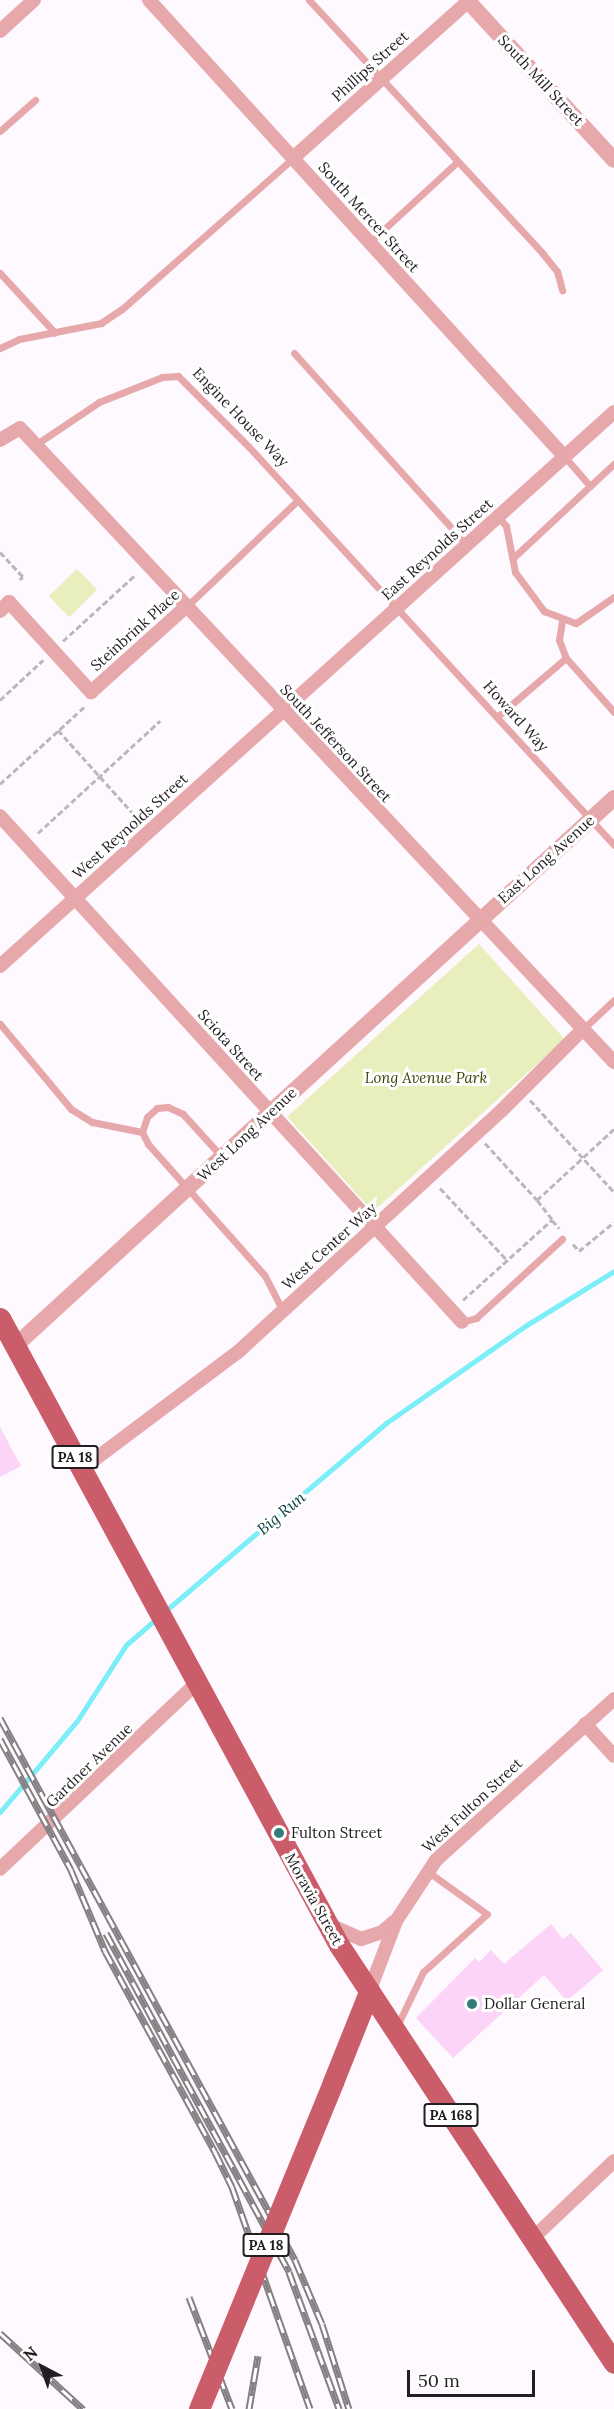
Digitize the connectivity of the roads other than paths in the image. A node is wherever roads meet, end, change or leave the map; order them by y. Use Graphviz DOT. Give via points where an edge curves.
graph roads {
  1 [pos="34,0"];
  2 [pos="149,0"];
  3 [pos="309,0"];
  4 [pos="469,0"];
  5 [pos="0,32"];
  6 [pos="380,79"];
  7 [pos="35,100"];
  8 [pos="0,131"];
  9 [pos="293,158"];
  10 [pos="614,160"];
  11 [pos="457,162"];
  12 [pos="369,243"];
  13 [pos="0,273"];
  14 [pos="562,290"];
  15 [pos="55,333"];
  16 [pos="0,348"];
  17 [pos="294,353"];
  18 [pos="614,412"];
  19 [pos="0,440"];
  20 [pos="35,445"];
  21 [pos="564,456"];
  22 [pos="614,464"];
  23 [pos="590,486"];
  24 [pos="298,500"];
  25 [pos="498,517"];
  26 [pos="467,545"];
  27 [pos="513,558"];
  28 [pos="614,597"];
  29 [pos="187,606"];
  30 [pos="396,608"];
  31 [pos="0,611"];
  32 [pos="562,621"];
  33 [pos="566,658"];
  34 [pos="283,711"];
  35 [pos="614,712"];
  36 [pos="498,716"];
  37 [pos="614,798"];
  38 [pos="0,816"];
  39 [pos="590,820"];
  40 [pos="614,845"];
  41 [pos="75,898"];
  42 [pos="478,921"];
  43 [pos="0,966"];
  44 [pos="614,1000"];
  45 [pos="0,1024"];
  46 [pos="583,1029"];
  47 [pos="614,1062"];
  48 [pos="270,1114"];
  49 [pos="142,1132"];
  50 [pos="222,1157"];
  51 [pos="188,1189"];
  52 [pos="374,1228"];
  53 [pos="562,1239"];
  54 [pos="282,1311"];
  55 [pos="0,1318"];
  56 [pos="462,1322"];
  57 [pos="15,1347"];
  58 [pos="82,1469"];
  59 [pos="198,1683"];
  60 [pos="614,1699"];
  61 [pos="585,1724"];
  62 [pos="614,1756"];
  63 [pos="0,1869"];
  64 [pos="427,1871"];
  65 [pos="396,1921"];
  66 [pos="327,1922"];
  67 [pos="369,1992"];
  68 [pos="395,2031"];
  69 [pos="614,2161"];
  70 [pos="533,2238"];
  71 [pos="614,2363"];
  72 [pos="199,2409"];
  1 -- 5 [label="street"];
  2 -- 9 [label="street, South Mercer Street"];
  3 -- 6 [label="lane"];
  4 -- 6 [label="street, Phillips Street"];
  4 -- 10 [label="street, South Mill Street"];
  6 -- 9 [label="street, Phillips Street"];
  6 -- 11 [label="lane"];
  7 -- 8 [label="lane"];
  9 -- 12 [label="street, South Mercer Street"];
  9 -- 15 [label="lane" via="122,309 101,322"];
  11 -- 12 [label="lane"];
  11 -- 14 [label="lane" via="555,267"];
  12 -- 21 [label="street, South Mercer Street"];
  13 -- 15 [label="lane"];
  15 -- 16 [label="lane" via="19,339"];
  17 -- 26 [label="lane"];
  18 -- 21 [label="street, East Reynolds Street"];
  19 -- 20 [label="street" via="20,428"];
  20 -- 24 [label="lane, Engine House Way" via="78,412 170,375 200,395"];
  20 -- 29 [label="street, South Jefferson Street"];
  21 -- 23 [label="lane"];
  21 -- 25 [label="street, East Reynolds Street"];
  22 -- 23 [label="lane"];
  23 -- 27 [label="lane"];
  24 -- 29 [label="lane, Steinbrink Place"];
  24 -- 30 [label="lane, Engine House Way"];
  25 -- 26 [label="street, East Reynolds Street"];
  25 -- 27 [label="lane" via="506,526"];
  26 -- 30 [label="street, East Reynolds Street"];
  27 -- 32 [label="lane" via="515,572 533,600"];
  28 -- 32 [label="lane" via="576,623"];
  29 -- 31 [label="street, Steinbrink Place" via="91,692 9,602"];
  29 -- 34 [label="street, South Jefferson Street"];
  30 -- 34 [label="street, East Reynolds Street"];
  30 -- 36 [label="lane, Howard Way"];
  32 -- 33 [label="lane" via="559,640"];
  33 -- 35 [label="lane"];
  33 -- 36 [label="lane"];
  34 -- 41 [label="street, West Reynolds Street"];
  34 -- 42 [label="street, South Jefferson Street"];
  36 -- 39 [label="lane, Howard Way"];
  37 -- 39 [label="street, East Long Avenue"];
  38 -- 41 [label="street, Sciota Street"];
  39 -- 40 [label="lane, Howard Way"];
  39 -- 42 [label="street, East Long Avenue"];
  41 -- 43 [label="street, West Reynolds Street"];
  41 -- 48 [label="street, Sciota Street"];
  42 -- 46 [label="street, South Jefferson Street"];
  42 -- 48 [label="street, West Long Avenue"];
  44 -- 46 [label="lane"];
  45 -- 49 [label="lane" via="71,1110 92,1122"];
  46 -- 47 [label="street, South Jefferson Street"];
  46 -- 52 [label="street, West Center Way"];
  48 -- 50 [label="street, West Long Avenue"];
  48 -- 52 [label="street, Sciota Street"];
  49 -- 50 [label="lane" via="147,1117 157,1108 168,1107 183,1114"];
  49 -- 51 [label="lane"];
  50 -- 51 [label="street, West Long Avenue"];
  51 -- 54 [label="lane" via="265,1276"];
  51 -- 57 [label="street, West Long Avenue"];
  52 -- 54 [label="street, West Center Way"];
  52 -- 56 [label="street, Sciota Street"];
  53 -- 56 [label="lane" via="476,1318"];
  54 -- 58 [label="street, West Center Way" via="198,1385"];
  55 -- 57 [label="main road, Moravia Street / PA 18"];
  57 -- 58 [label="main road, Moravia Street / PA 18"];
  58 -- 59 [label="main road, Moravia Street / PA 18"];
  59 -- 63 [label="street, Gardner Avenue"];
  59 -- 66 [label="main road, Moravia Street / PA 18"];
  60 -- 61 [label="street, West Fulton Street"];
  61 -- 62 [label="street"];
  61 -- 64 [label="street, West Fulton Street" via="459,1835"];
  64 -- 65 [label="street, West Fulton Street"];
  64 -- 68 [label="lane" via="487,1914 423,1972"];
  65 -- 66 [label="street" via="382,1932 361,1938 340,1933"];
  65 -- 67 [label="street, West Fulton Street"];
  66 -- 67 [label="main road, Moravia Street / PA 18"];
  67 -- 68 [label="main road, Moravia Street / PA 168"];
  67 -- 72 [label="main road, PA 18, bridge"];
  68 -- 70 [label="main road, Moravia Street / PA 168"];
  69 -- 70 [label="street"];
  70 -- 71 [label="main road, Moravia Street / PA 168"];
}
